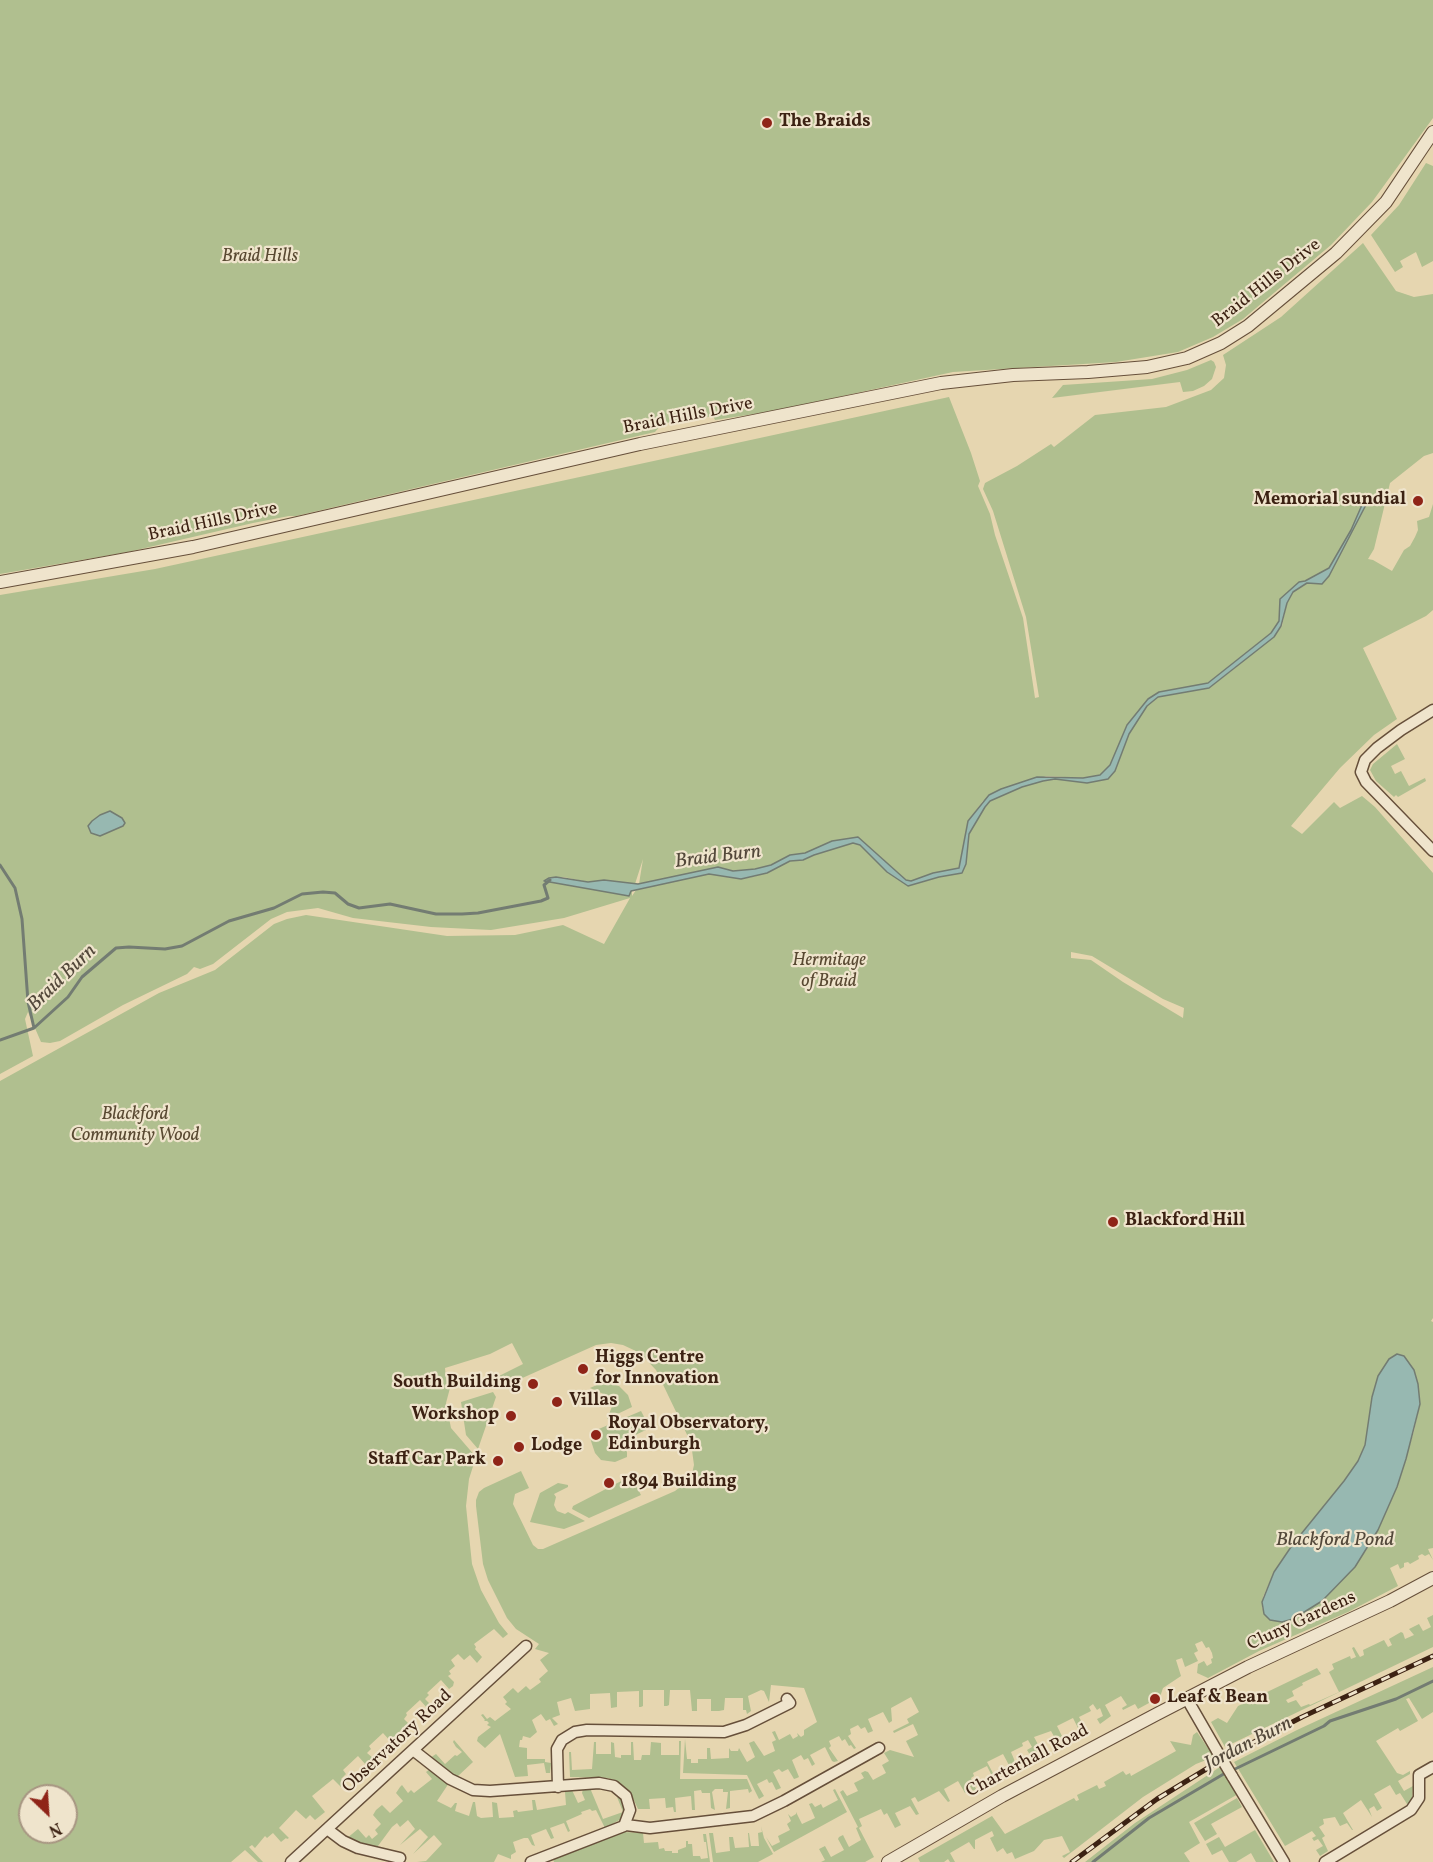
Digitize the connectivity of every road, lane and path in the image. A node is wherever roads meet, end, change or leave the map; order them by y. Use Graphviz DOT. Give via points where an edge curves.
graph roads {
  1 [pos="1433,132"];
  2 [pos="0,582"];
  3 [pos="1433,710"];
  4 [pos="1433,851"];
  5 [pos="1433,1578"];
  6 [pos="526,1646"];
  7 [pos="1187,1698"];
  8 [pos="787,1699"];
  9 [pos="879,1748"];
  10 [pos="413,1750"];
  11 [pos="1433,1767"];
  12 [pos="558,1786"];
  13 [pos="626,1825"];
  14 [pos="327,1829"];
  15 [pos="400,1858"];
  16 [pos="291,1862"];
  17 [pos="531,1862"];
  18 [pos="888,1862"];
  19 [pos="1284,1862"];
  20 [pos="1325,1862"];
  1 -- 2 [label="street, Braid Hills Drive" via="1394,192 1308,278 1239,332 1168,363 931,385 640,444 194,547"];
  3 -- 4 [label="street" via="1365,760 1362,772 1366,782"];
  5 -- 7 [label="street, Cluny Gardens"];
  6 -- 10 [label="street, Observatory Road"];
  7 -- 18 [label="street, Charterhall Road" via="1002,1796"];
  7 -- 19 [label="street, bridge"];
  8 -- 12 [label="street" via="790,1703 724,1732 575,1732 562,1740 557,1749"];
  9 -- 13 [label="street" via="753,1816 650,1828"];
  10 -- 12 [label="street" via="450,1779 473,1790"];
  10 -- 14 [label="street, Observatory Road"];
  11 -- 20 [label="street" via="1419,1775 1419,1798 1411,1810"];
  12 -- 13 [label="street" via="599,1783 617,1788 629,1804"];
  13 -- 17 [label="street"];
  14 -- 15 [label="street" via="358,1848"];
  14 -- 16 [label="street, Observatory Road"];
}
